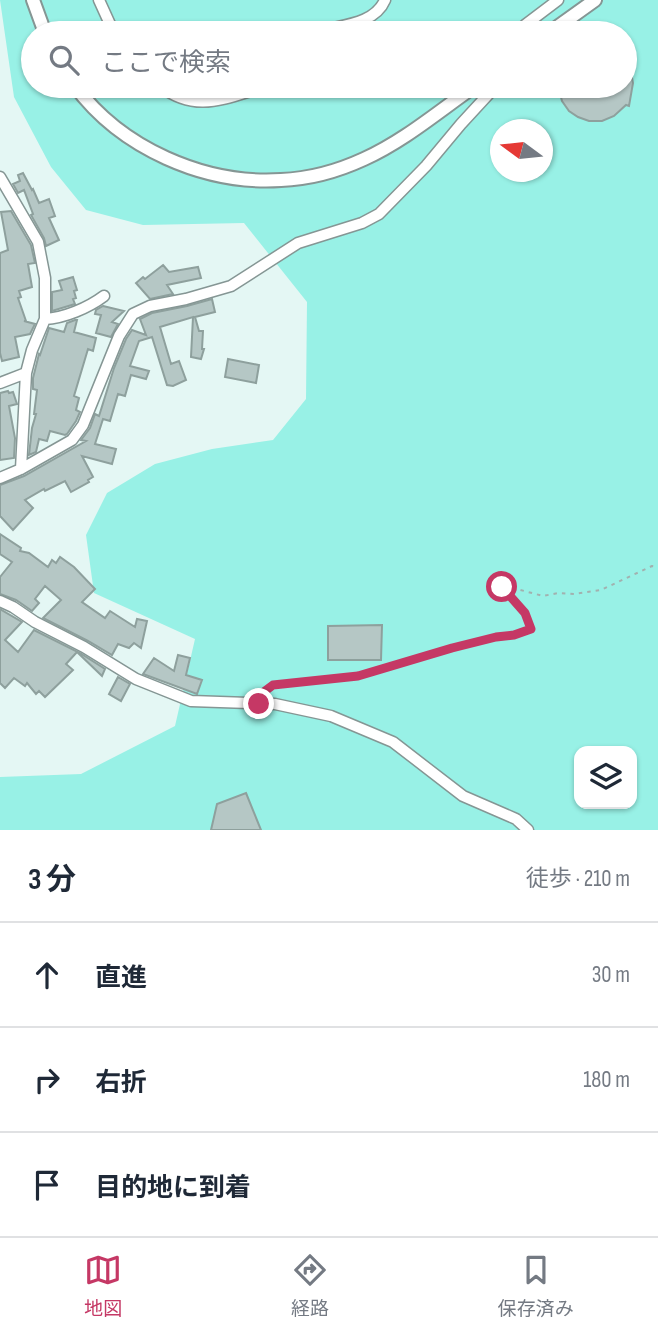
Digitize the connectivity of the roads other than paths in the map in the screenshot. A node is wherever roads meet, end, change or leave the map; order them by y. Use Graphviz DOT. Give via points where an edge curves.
graph roads {
  1 [pos="33,0"];
  2 [pos="99,0"];
  3 [pos="385,0"];
  4 [pos="558,0"];
  5 [pos="595,0"];
  6 [pos="41,21"];
  7 [pos="109,21"];
  8 [pos="357,21"];
  9 [pos="530,21"];
  10 [pos="566,21"];
  11 [pos="86,98"];
  12 [pos="184,98"];
  13 [pos="227,98"];
  14 [pos="458,98"];
  15 [pos="485,98"];
  16 [pos="0,177"];
  17 [pos="104,296"];
  18 [pos="45,319"];
  19 [pos="26,373"];
  20 [pos="0,383"];
  21 [pos="21,469"];
  22 [pos="0,478"];
  23 [pos="0,601"];
  24 [pos="528,830"];
  1 -- 6 [label="street"];
  2 -- 7 [label="street"];
  3 -- 8 [label="street" via="377,13"];
  4 -- 9 [label="street"];
  5 -- 10 [label="street"];
  11 -- 14 [label="street" via="125,135 152,152 217,174 283,180 326,173 364,159"];
  12 -- 13 [label="street" via="214,102"];
  15 -- 21 [label="street" via="379,214 298,243 231,286 133,314 119,336 83,425 72,440"];
  16 -- 18 [label="street" via="38,242 45,278"];
  17 -- 18 [label="street" via="86,307"];
  18 -- 19 [label="street"];
  19 -- 20 [label="street"];
  19 -- 21 [label="street"];
  21 -- 22 [label="street"];
  23 -- 24 [label="street" via="136,679 191,701 275,704 331,716 393,742 463,796 516,819"];
}
